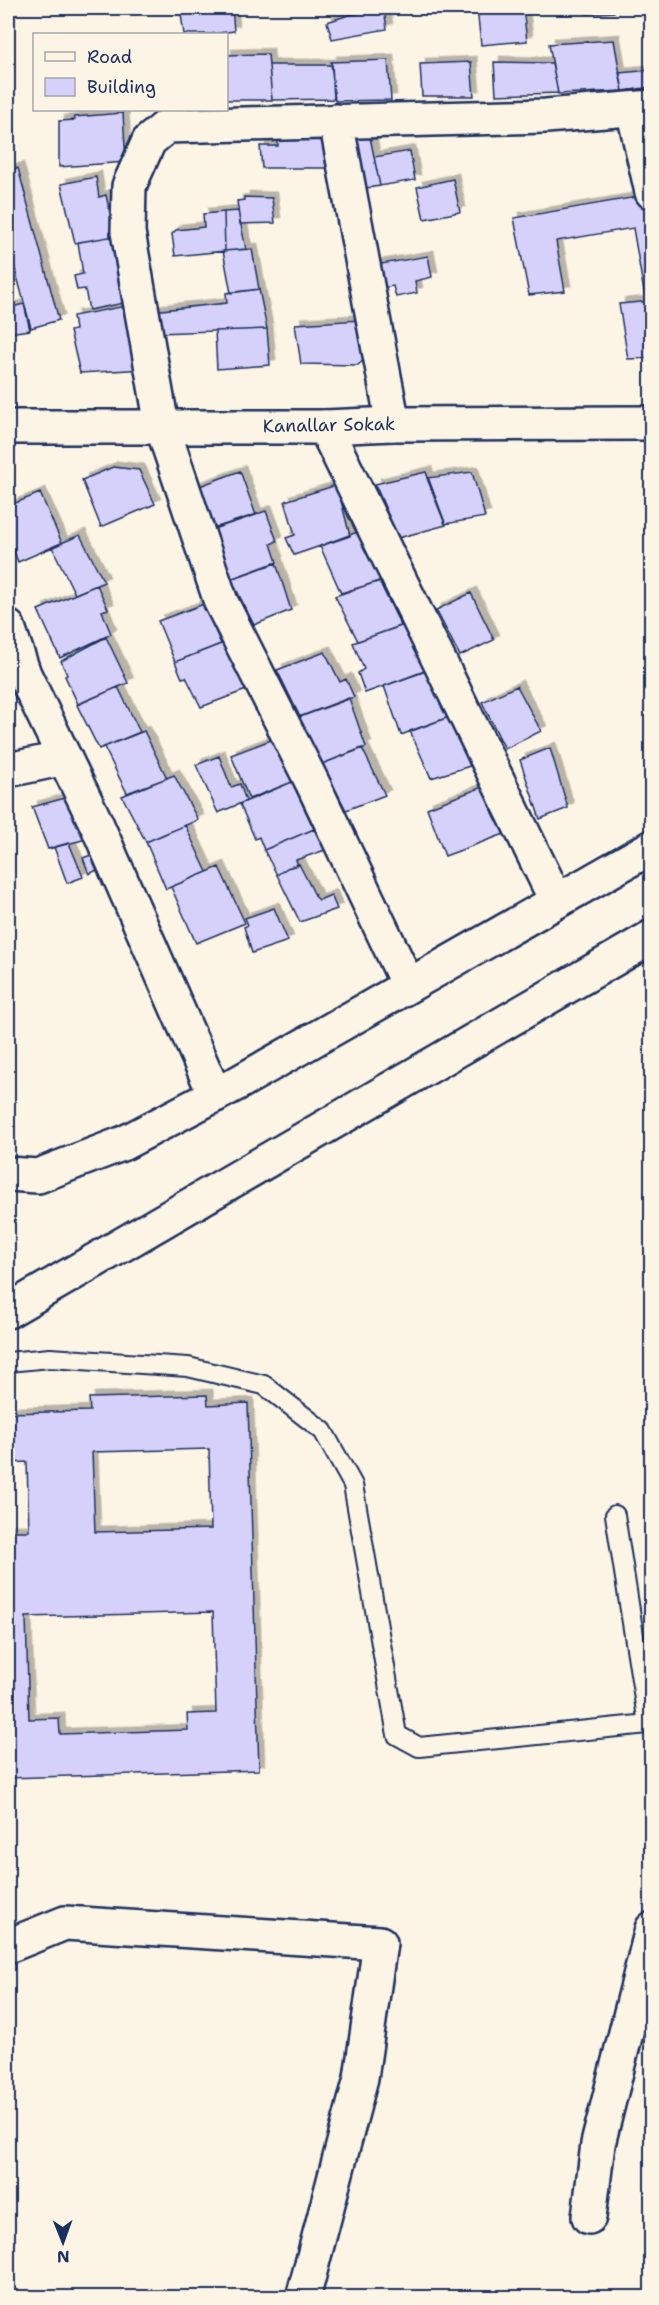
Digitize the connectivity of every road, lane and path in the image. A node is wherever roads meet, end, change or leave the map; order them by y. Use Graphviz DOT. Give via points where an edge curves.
graph roads {
  1 [pos="642,108"];
  2 [pos="336,122"];
  3 [pos="651,192"];
  4 [pos="651,423"];
  5 [pos="393,424"];
  6 [pos="162,426"];
  7 [pos="8,427"];
  8 [pos="326,427"];
  9 [pos="8,627"];
  10 [pos="65,758"];
  11 [pos="8,770"];
  12 [pos="651,847"];
  13 [pos="556,900"];
  14 [pos="651,937"];
  15 [pos="408,985"];
  16 [pos="215,1095"];
  17 [pos="8,1174"];
  18 [pos="8,1311"];
  19 [pos="8,1362"];
  20 [pos="615,1515"];
  21 [pos="650,1732"];
  22 [pos="651,1929"];
  23 [pos="8,1946"];
  24 [pos="589,2217"];
  25 [pos="303,2298"];
  1 -- 2 [label="street" via="546,116"];
  1 -- 3 [label="street"];
  2 -- 5 [label="street"];
  2 -- 6 [label="street" via="167,126 149,141 129,186 128,232"];
  4 -- 5 [label="street, Kanallar Sokak"];
  5 -- 8 [label="street, Kanallar Sokak"];
  6 -- 7 [label="street, Kanallar Sokak"];
  6 -- 8 [label="street, Kanallar Sokak"];
  6 -- 15 [label="street" via="221,602"];
  8 -- 13 [label="street"];
  9 -- 10 [label="street" via="24,674"];
  10 -- 11 [label="street"];
  10 -- 16 [label="street"];
  12 -- 13 [label="street"];
  13 -- 15 [label="street"];
  14 -- 18 [label="street"];
  15 -- 16 [label="street"];
  16 -- 17 [label="street" via="124,1143 38,1176"];
  19 -- 21 [label="lane" via="50,1358 188,1367 264,1385 323,1431 353,1485 397,1735 419,1747"];
  20 -- 21 [label="lane"];
  22 -- 24 [label="street" via="598,2144"];
  23 -- 25 [label="street" via="65,1923 380,1943 361,2078"];
}
